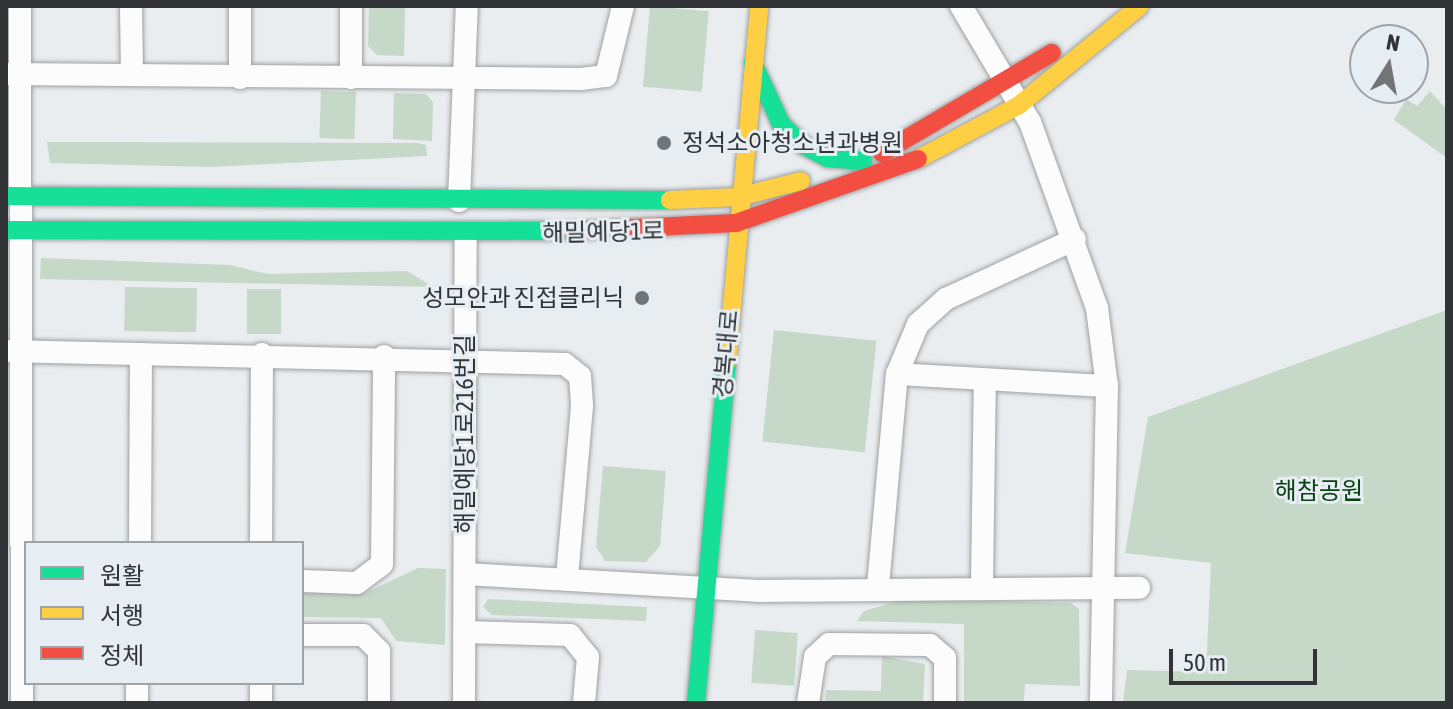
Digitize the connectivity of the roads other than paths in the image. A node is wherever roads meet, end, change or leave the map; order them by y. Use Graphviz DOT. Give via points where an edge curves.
graph roads {
  1 [pos="20,6"];
  2 [pos="131,6"];
  3 [pos="240,6"];
  4 [pos="351,6"];
  5 [pos="467,6"];
  6 [pos="623,6"];
  7 [pos="759,6"];
  8 [pos="961,6"];
  9 [pos="1109,6"];
  10 [pos="1140,6"];
  11 [pos="753,63"];
  12 [pos="13,74"];
  13 [pos="132,75"];
  14 [pos="240,78"];
  15 [pos="351,78"];
  16 [pos="462,79"];
  17 [pos="1006,84"];
  18 [pos="1019,105"];
  19 [pos="863,161"];
  20 [pos="14,196"];
  21 [pos="738,197"];
  22 [pos="459,201"];
  23 [pos="736,223"];
  24 [pos="14,230"];
  25 [pos="466,236"];
  26 [pos="1075,239"];
  27 [pos="14,352"];
  28 [pos="141,354"];
  29 [pos="262,354"];
  30 [pos="384,356"];
  31 [pos="464,358"];
  32 [pos="897,374"];
  33 [pos="985,380"];
  34 [pos="1107,386"];
  35 [pos="12,464"];
  36 [pos="140,541"];
  37 [pos="261,541"];
  38 [pos="465,574"];
  39 [pos="17,577"];
  40 [pos="567,579"];
  41 [pos="304,581"];
  42 [pos="982,584"];
  43 [pos="878,586"];
  44 [pos="1101,587"];
  45 [pos="706,588"];
  46 [pos="1139,588"];
  47 [pos="24,629"];
  48 [pos="464,632"];
  49 [pos="304,635"];
  50 [pos="22,703"];
  51 [pos="379,703"];
  52 [pos="464,703"];
  53 [pos="584,703"];
  54 [pos="696,703"];
  55 [pos="808,703"];
  56 [pos="945,703"];
  57 [pos="1101,703"];
  1 -- 12 [label="street"];
  2 -- 13 [label="street"];
  3 -- 14 [label="street"];
  4 -- 15 [label="street"];
  5 -- 16 [label="street"];
  6 -- 16 [label="street" via="606,76"];
  7 -- 11 [label="street, 경복대로"];
  8 -- 17 [label="street"];
  9 -- 17 [label="street, 해밀예당1로"];
  10 -- 18 [label="street, 해밀예당1로"];
  11 -- 19 [label="street" via="781,124 803,145 827,158"];
  11 -- 21 [label="street, 경복대로"];
  12 -- 13 [label="street"];
  12 -- 20 [label="street"];
  13 -- 14 [label="street"];
  14 -- 15 [label="street"];
  15 -- 16 [label="street"];
  16 -- 22 [label="street"];
  17 -- 18 [label="street"];
  17 -- 19 [label="street, 해밀예당1로"];
  18 -- 23 [label="street, 해밀예당1로" via="871,180"];
  18 -- 26 [label="street"];
  19 -- 21 [label="street, 해밀예당1로"];
  20 -- 22 [label="street, 해밀예당1로"];
  20 -- 24 [label="street"];
  21 -- 22 [label="street, 해밀예당1로"];
  21 -- 23 [label="street, 경복대로"];
  23 -- 25 [label="street, 해밀예당1로"];
  23 -- 45 [label="street, 경복대로"];
  24 -- 25 [label="street, 해밀예당1로"];
  24 -- 27 [label="street"];
  25 -- 31 [label="street, 해밀예당1로216번길"];
  26 -- 32 [label="street" via="946,299 918,324"];
  26 -- 34 [label="street" via="1097,308"];
  27 -- 28 [label="street"];
  27 -- 35 [label="street"];
  28 -- 29 [label="street"];
  28 -- 36 [label="street"];
  29 -- 30 [label="street"];
  29 -- 37 [label="street"];
  30 -- 31 [label="street"];
  30 -- 41 [label="street" via="382,564 357,583"];
  31 -- 38 [label="street, 해밀예당1로216번길"];
  31 -- 40 [label="street" via="565,364 580,376"];
  32 -- 33 [label="street"];
  32 -- 43 [label="street"];
  33 -- 34 [label="street"];
  33 -- 42 [label="street"];
  34 -- 44 [label="street"];
  35 -- 39 [label="street"];
  38 -- 40 [label="street"];
  38 -- 48 [label="street, 해밀예당1로216번길"];
  39 -- 47 [label="street"];
  40 -- 45 [label="street"];
  42 -- 43 [label="street"];
  42 -- 44 [label="street"];
  43 -- 45 [label="street"];
  44 -- 46 [label="street"];
  44 -- 57 [label="street"];
  45 -- 54 [label="street, 경복대로"];
  47 -- 50 [label="street"];
  48 -- 52 [label="street, 해밀예당1로216번길"];
  48 -- 53 [label="street" via="570,635 588,657"];
  49 -- 51 [label="street" via="363,635 379,651"];
  55 -- 56 [label="street" via="815,657 829,644 930,645 945,658"];
}
